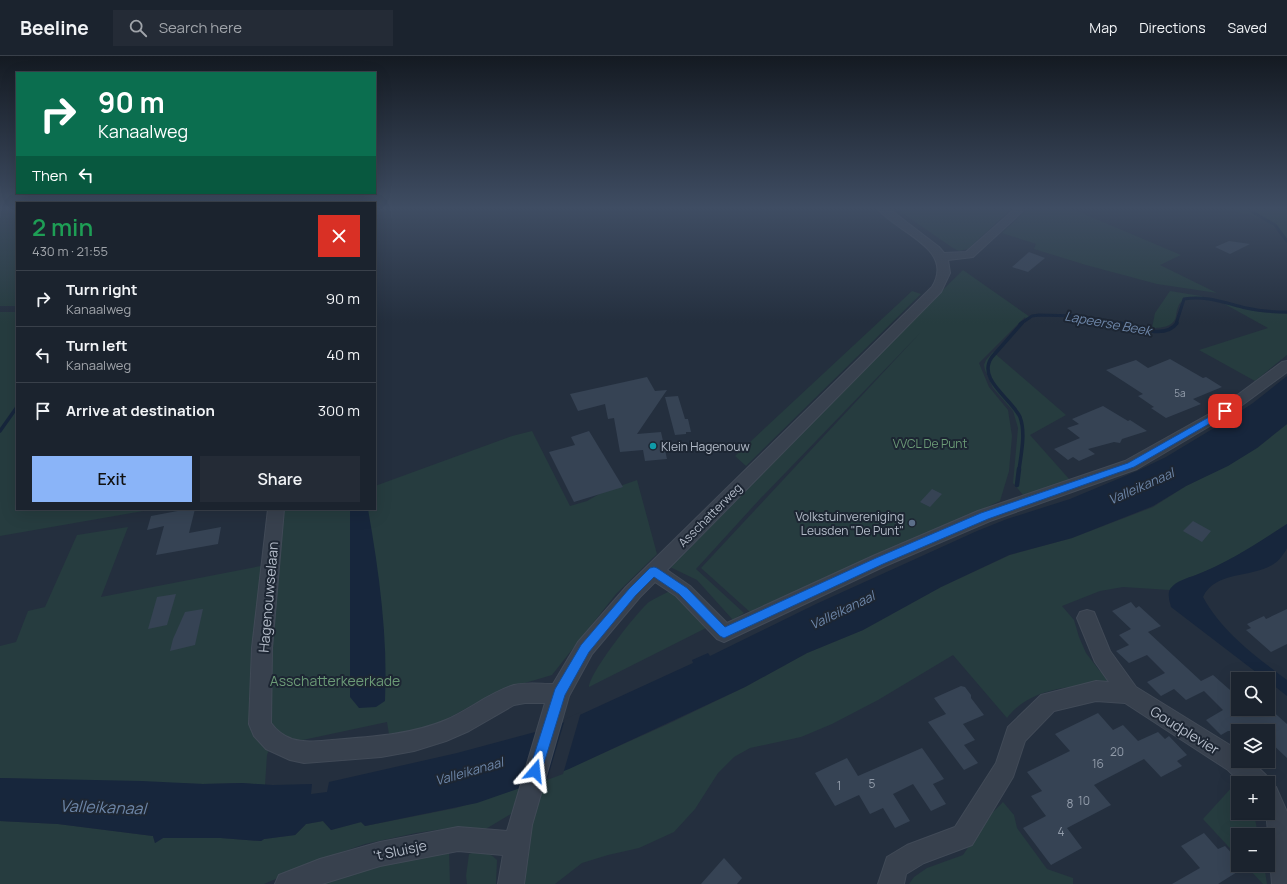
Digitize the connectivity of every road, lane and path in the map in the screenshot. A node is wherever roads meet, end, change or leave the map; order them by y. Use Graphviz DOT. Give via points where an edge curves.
graph roads {
  1 [pos="932,247"];
  2 [pos="978,247"];
  3 [pos="942,257"];
  4 [pos="1287,365"];
  5 [pos="276,510"];
  6 [pos="654,571"];
  7 [pos="1087,618"];
  8 [pos="559,693"];
  9 [pos="1129,694"];
  10 [pos="1251,776"];
  11 [pos="1275,812"];
  12 [pos="516,845"];
  13 [pos="288,884"];
  14 [pos="511,884"];
  15 [pos="892,884"];
  16 [pos="1285,884"];
  1 -- 3 [label="street"];
  2 -- 3 [label="street" via="969,255"];
  3 -- 6 [label="street, Asschatterweg" via="945,272 937,289"];
  4 -- 6 [label="street" via="1225,411 1131,465 984,516 879,561 724,633 683,591"];
  5 -- 8 [label="street, Hagenouwselaan" via="262,648 260,724 265,734 284,746 302,752 369,748 441,732 461,724 513,695 525,692"];
  6 -- 8 [label="street, Asschatterweg" via="585,648"];
  7 -- 9 [label="street, Goudplevier" via="1102,656"];
  8 -- 12 [label="street, Asschatterweg" via="527,798"];
  9 -- 10 [label="street, Goudplevier" via="1236,762"];
  9 -- 15 [label="street, Goudplevier" via="1096,691 1048,702 1016,735 1005,769 963,836 916,854 896,866"];
  11 -- 16 [label="street" via="1279,821"];
  12 -- 13 [label="street, 't Sluisje" via="458,839 380,854"];
  12 -- 14 [label="street, Asschatterweg"];
}
